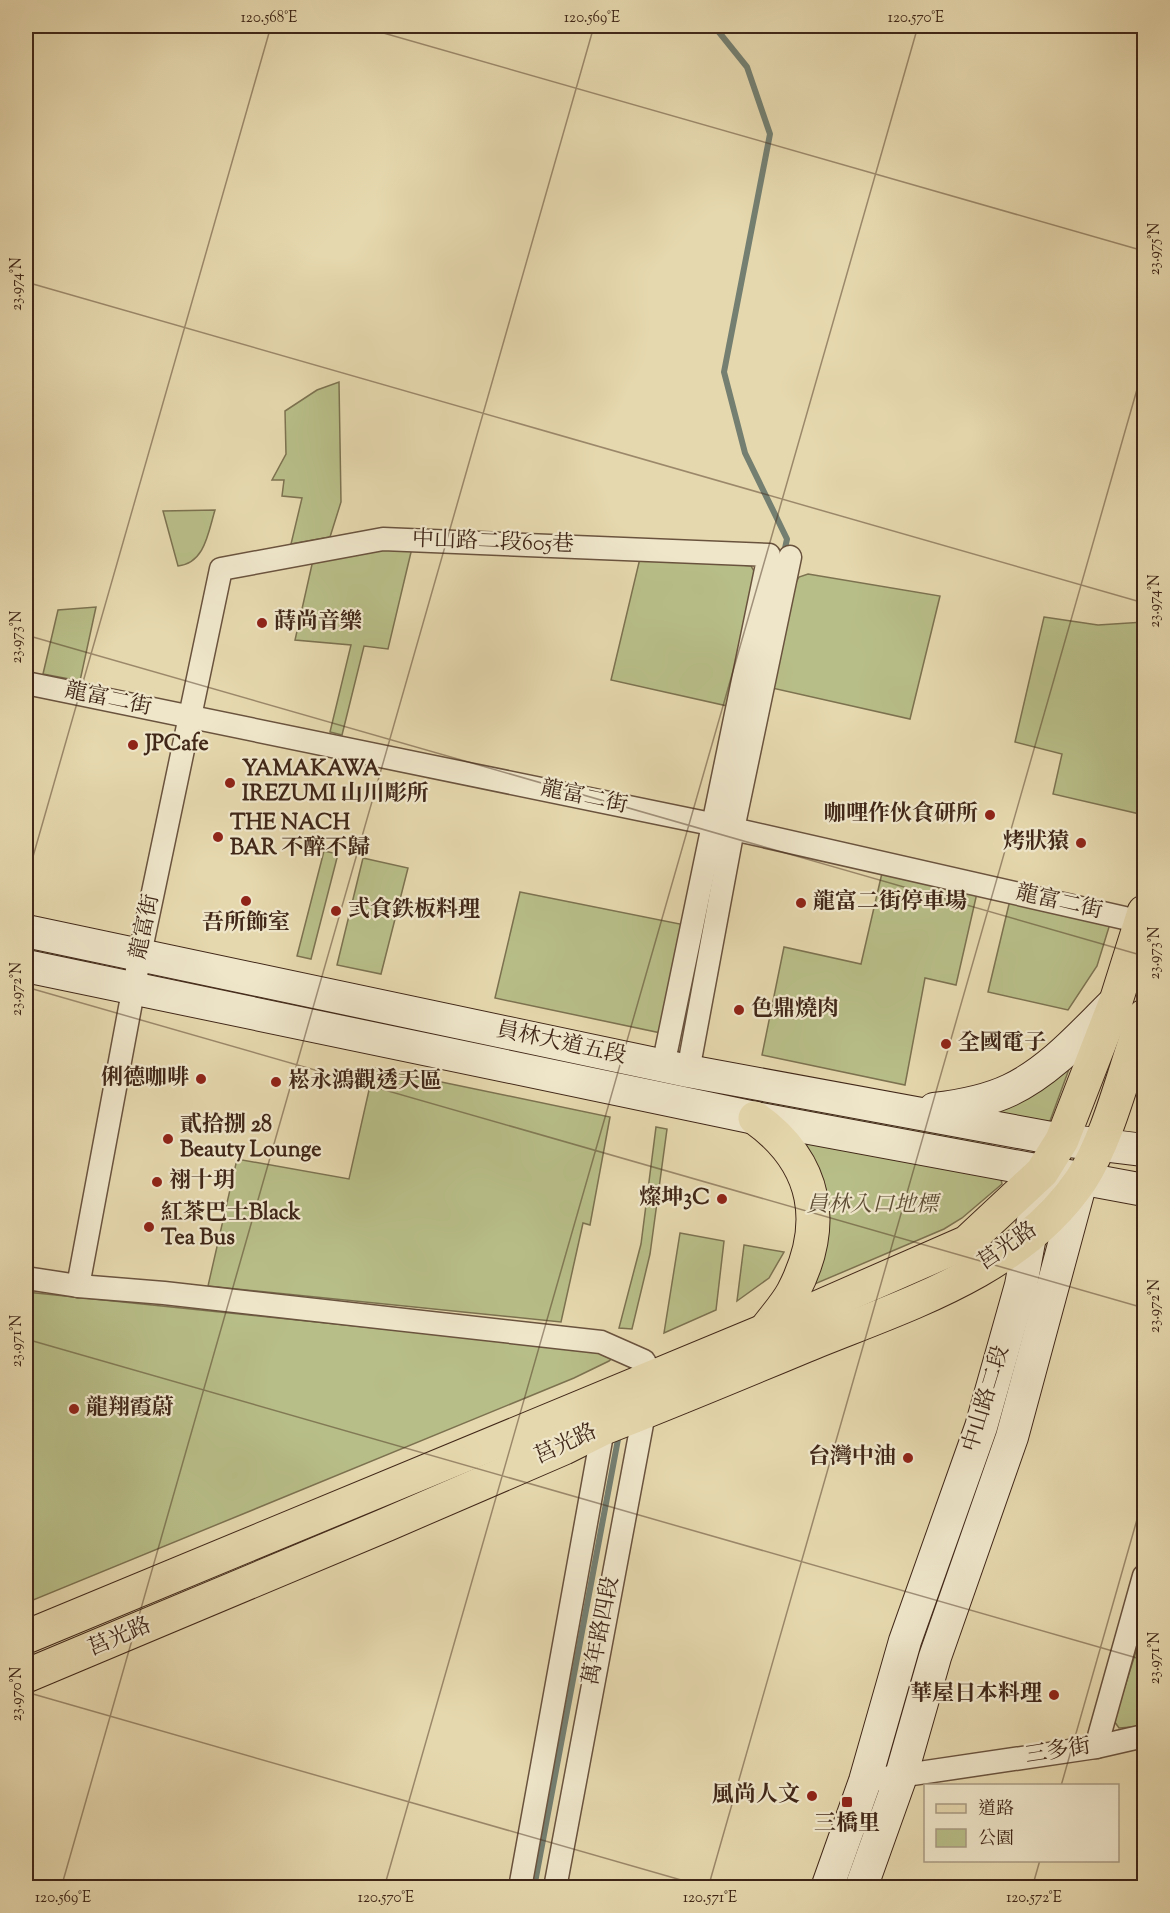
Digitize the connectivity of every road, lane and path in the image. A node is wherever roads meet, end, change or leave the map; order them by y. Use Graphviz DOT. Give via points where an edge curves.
graph roads {
  1 [pos="779,556"];
  2 [pos="221,569"];
  3 [pos="26,683"];
  4 [pos="191,718"];
  5 [pos="711,824"];
  6 [pos="734,829"];
  7 [pos="1143,917"];
  8 [pos="26,931"];
  9 [pos="140,954"];
  10 [pos="26,966"];
  11 [pos="134,987"];
  12 [pos="1135,1011"];
  13 [pos="1144,1022"];
  14 [pos="675,1069"];
  15 [pos="880,1107"];
  16 [pos="756,1118"];
  17 [pos="1062,1140"];
  18 [pos="1099,1143"];
  19 [pos="1144,1150"];
  20 [pos="1042,1172"];
  21 [pos="1082,1178"];
  22 [pos="1144,1190"];
  23 [pos="1032,1233"];
  24 [pos="26,1278"];
  25 [pos="78,1286"];
  26 [pos="764,1331"];
  27 [pos="651,1376"];
  28 [pos="609,1396"];
  29 [pos="644,1413"];
  30 [pos="603,1428"];
  31 [pos="1144,1576"];
  32 [pos="26,1637"];
  33 [pos="26,1676"];
  34 [pos="1144,1736"];
  35 [pos="1096,1747"];
  36 [pos="901,1776"];
  37 [pos="865,1781"];
  38 [pos="520,1887"];
  39 [pos="555,1887"];
  40 [pos="827,1887"];
  41 [pos="861,1887"];
  1 -- 2 [label="street, 中山路二段605巷" via="383,538"];
  1 -- 5 [label="street"];
  1 -- 6 [label="street"];
  2 -- 4 [label="street, 龍富街"];
  3 -- 4 [label="street, 龍富二街"];
  4 -- 5 [label="street, 龍富二街"];
  4 -- 9 [label="street, 龍富街"];
  5 -- 6 [label="street, 龍富二街"];
  5 -- 14 [label="street"];
  6 -- 7 [label="street, 龍富二街"];
  6 -- 14 [label="street"];
  7 -- 12 [label="main road, 中山路二段"];
  8 -- 9 [label="main road, 員林大道五段"];
  9 -- 11 [label="street, 龍富街"];
  9 -- 14 [label="main road, 員林大道五段"];
  10 -- 11 [label="main road, 員林大道五段"];
  11 -- 16 [label="main road, 員林大道五段"];
  11 -- 25 [label="street, 龍富街"];
  12 -- 13 [label="main road"];
  12 -- 15 [label="main road" via="1010,1090 966,1105 933,1110"];
  12 -- 17 [label="main road, 中山路二段"];
  12 -- 18 [label="main road, 中山路二段"];
  14 -- 15 [label="main road, 員林大道五段"];
  15 -- 17 [label="main road, 員林大道五段"];
  16 -- 20 [label="main road, 員林大道五段"];
  16 -- 26 [label="main road" via="776,1133 798,1164 812,1191 814,1220 812,1245 796,1286"];
  17 -- 18 [label="main road, 員林大道五段"];
  17 -- 20 [label="main road, 中山路二段"];
  18 -- 19 [label="main road, 員林大道五段"];
  18 -- 21 [label="main road, 中山路二段"];
  20 -- 21 [label="main road, 員林大道五段"];
  20 -- 23 [label="main road, 中山路二段"];
  20 -- 26 [label="main road, 莒光路" via="967,1242"];
  21 -- 22 [label="main road, 員林大道五段"];
  21 -- 23 [label="main road, 莒光路" via="1064,1203"];
  21 -- 36 [label="main road, 中山路二段" via="1012,1437 935,1657"];
  23 -- 29 [label="main road, 莒光路" via="1007,1253 943,1289"];
  23 -- 37 [label="main road, 中山路二段" via="981,1427 905,1641"];
  24 -- 25 [label="street"];
  25 -- 27 [label="street" via="601,1342 644,1361"];
  26 -- 27 [label="main road, 莒光路"];
  27 -- 28 [label="main road, 莒光路"];
  27 -- 29 [label="street, 萬年路四段"];
  28 -- 30 [label="street, 萬年路四段"];
  28 -- 32 [label="main road, 莒光路"];
  29 -- 30 [label="main road, 莒光路"];
  29 -- 39 [label="street, 萬年路四段"];
  30 -- 33 [label="main road, 莒光路" via="388,1524"];
  30 -- 38 [label="street, 萬年路四段"];
  31 -- 35 [label="street"];
  34 -- 35 [label="street, 三多街"];
  35 -- 36 [label="street, 三多街"];
  36 -- 37 [label="street, 三多街"];
  36 -- 41 [label="main road, 中山路二段"];
  37 -- 40 [label="main road, 中山路二段"];
}
